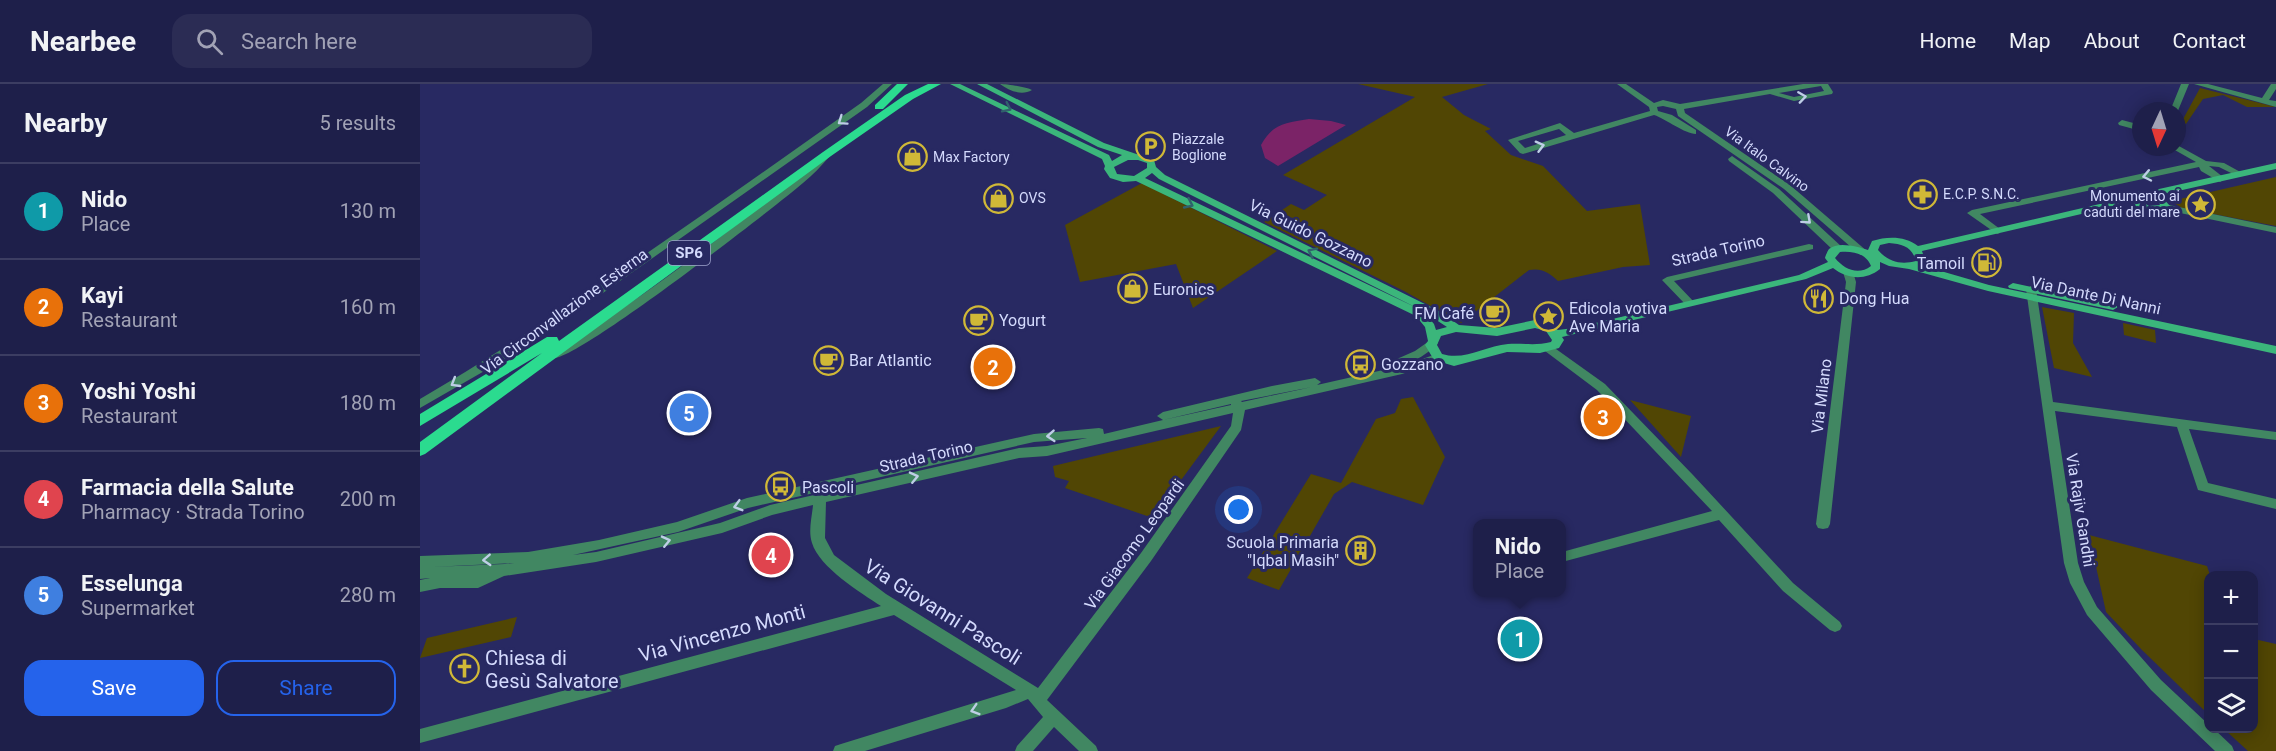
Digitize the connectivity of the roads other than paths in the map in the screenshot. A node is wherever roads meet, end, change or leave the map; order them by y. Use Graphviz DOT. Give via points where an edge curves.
graph roads {
  1 [pos="888,84"];
  2 [pos="903,84"];
  3 [pos="936,84"];
  4 [pos="954,84"];
  5 [pos="981,84"];
  6 [pos="1004,84"];
  7 [pos="1621,84"];
  8 [pos="1635,84"];
  9 [pos="1818,84"];
  10 [pos="1824,84"];
  11 [pos="2185,84"];
  12 [pos="2198,84"];
  13 [pos="2275,84"];
  14 [pos="1028,90"];
  15 [pos="1767,92"];
  16 [pos="2264,101"];
  17 [pos="2178,102"];
  18 [pos="1663,103"];
  19 [pos="2276,104"];
  20 [pos="1654,109"];
  21 [pos="1680,111"];
  22 [pos="1669,117"];
  23 [pos="2122,123"];
  24 [pos="2132,126"];
  25 [pos="1574,137"];
  26 [pos="2186,153"];
  27 [pos="1133,156"];
  28 [pos="2204,163"];
  29 [pos="1110,166"];
  30 [pos="1152,168"];
  31 [pos="2273,168"];
  32 [pos="2239,174"];
  33 [pos="1137,178"];
  34 [pos="2220,178"];
  35 [pos="2150,195"];
  36 [pos="2131,197"];
  37 [pos="2107,206"];
  38 [pos="2141,206"];
  39 [pos="2164,207"];
  40 [pos="2276,230"];
  41 [pos="1996,231"];
  42 [pos="1809,247"];
  43 [pos="1838,249"];
  44 [pos="1916,249"];
  45 [pos="1868,251"];
  46 [pos="1881,263"];
  47 [pos="1916,263"];
  48 [pos="1833,264"];
  49 [pos="1848,272"];
  50 [pos="2032,294"];
  51 [pos="1690,303"];
  52 [pos="1456,328"];
  53 [pos="1556,334"];
  54 [pos="552,340"];
  55 [pos="2276,341"];
  56 [pos="1432,342"];
  57 [pos="1549,348"];
  58 [pos="2276,350"];
  59 [pos="1439,357"];
  60 [pos="1237,403"];
  61 [pos="420,404"];
  62 [pos="2049,406"];
  63 [pos="420,421"];
  64 [pos="2182,424"];
  65 [pos="2276,436"];
  66 [pos="420,439"];
  67 [pos="420,450"];
  68 [pos="820,493"];
  69 [pos="2276,504"];
  70 [pos="1721,514"];
  71 [pos="1823,524"];
  72 [pos="1566,556"];
  73 [pos="420,562"];
  74 [pos="505,570"];
  75 [pos="420,573"];
  76 [pos="420,586"];
  77 [pos="896,608"];
  78 [pos="1835,626"];
  79 [pos="1034,696"];
  80 [pos="1053,717"];
  81 [pos="420,736"];
  82 [pos="841,751"];
  83 [pos="1023,751"];
  84 [pos="1090,751"];
  85 [pos="2226,751"];
  1 -- 61 [label="street, one-way" via="864,105 589,298"];
  2 -- 54 [label="main road, Via Circonvallazione Esterna / SP6" via="850,129"];
  3 -- 67 [label="main road, Via Circonvallazione Esterna / SP6" via="909,97 827,154"];
  4 -- 29 [label="street, one-way" via="1106,157"];
  5 -- 27 [label="street" via="1106,147"];
  6 -- 14 [label="street" via="1015,90"];
  7 -- 20 [label="street, Via Italo Calvino"];
  8 -- 18 [label="street, Via Italo Calvino"];
  9 -- 15 [label="street"];
  15 -- 10 [label="street, one-way" via="1794,99 1829,92"];
  11 -- 17 [label="street"];
  12 -- 16 [label="street"];
  13 -- 16 [label="street"];
  15 -- 21 [label="street"];
  16 -- 19 [label="street"];
  18 -- 20 [label="street, Via Italo Calvino"];
  18 -- 21 [label="street, Via Italo Calvino"];
  20 -- 22 [label="street, Via Italo Calvino"];
  20 -- 25 [label="street"];
  21 -- 22 [label="street"];
  21 -- 45 [label="street, Via Italo Calvino"];
  22 -- 43 [label="street, Via Italo Calvino, one-way" via="1776,191"];
  23 -- 24 [label="street"];
  25 -- 25 [label="street, one-way" via="1560,126 1512,140 1523,151"];
  26 -- 28 [label="street"];
  27 -- 29 [label="street"];
  27 -- 30 [label="street, Via Guido Gozzano" via="1148,160"];
  28 -- 32 [label="street"];
  28 -- 34 [label="street" via="2204,169"];
  28 -- 41 [label="street, one-way" via="1972,213"];
  29 -- 33 [label="street, Via Guido Gozzano" via="1110,173 1118,178"];
  30 -- 33 [label="street"];
  52 -- 30 [label="street, Via Guido Gozzano, one-way" via="1433,312"];
  31 -- 32 [label="street"];
  32 -- 34 [label="street"];
  33 -- 56 [label="street, Via Guido Gozzano, one-way" via="1420,314 1430,326"];
  34 -- 35 [label="street"];
  35 -- 36 [label="street" via="2137,193"];
  35 -- 39 [label="street" via="2163,201"];
  36 -- 37 [label="street"];
  36 -- 38 [label="street"];
  37 -- 38 [label="street"];
  37 -- 41 [label="street"];
  38 -- 39 [label="street"];
  39 -- 40 [label="street"];
  41 -- 44 [label="street"];
  42 -- 51 [label="street, Strada Torino" via="1667,280"];
  43 -- 45 [label="street"];
  43 -- 48 [label="street" via="1830,254"];
  44 -- 45 [label="street" via="1900,241 1886,240"];
  44 -- 47 [label="street" via="1920,254"];
  45 -- 46 [label="street"];
  46 -- 47 [label="street, Via Dante Di Nanni"];
  46 -- 49 [label="street" via="1868,273"];
  47 -- 50 [label="street, Via Dante Di Nanni"];
  48 -- 49 [label="street"];
  48 -- 51 [label="street" via="1802,277"];
  49 -- 71 [label="street, Via Milano" via="1851,282"];
  50 -- 55 [label="street, Via Dante Di Nanni"];
  50 -- 58 [label="street, Via Dante Di Nanni"];
  50 -- 62 [label="street, Via Rajiv Gandhi"];
  51 -- 53 [label="street"];
  52 -- 53 [label="street" via="1497,332 1535,324"];
  52 -- 56 [label="street" via="1442,331"];
  53 -- 57 [label="street" via="1558,340"];
  54 -- 63 [label="main road, SP6"];
  54 -- 66 [label="main road, Via Circonvallazione Esterna / SP6"];
  56 -- 59 [label="street, Via Guido Gozzano"];
  56 -- 60 [label="street, Strada Torino" via="1419,354 1398,364"];
  57 -- 59 [label="street" via="1507,348 1454,362"];
  57 -- 70 [label="street" via="1601,387"];
  59 -- 60 [label="street, Strada Torino" via="1401,370"];
  60 -- 68 [label="street, Strada Torino" via="1047,451 1019,453"];
  60 -- 79 [label="street, Via Giacomo Leopardi" via="1237,427 1146,557"];
  62 -- 64 [label="street"];
  62 -- 85 [label="street, Via Rajiv Gandhi" via="2077,583 2092,611 2156,685"];
  64 -- 65 [label="street"];
  64 -- 69 [label="street" via="2203,487"];
  68 -- 73 [label="street, Strada Torino, one-way" via="747,503 678,527 589,547 528,557"];
  74 -- 68 [label="street, Strada Torino, one-way" via="596,557 722,528"];
  68 -- 77 [label="street, Via Giovanni Pascoli" via="818,538 825,556"];
  70 -- 72 [label="street"];
  70 -- 78 [label="street" via="1788,588"];
  74 -- 75 [label="street, Strada Torino"];
  74 -- 76 [label="street" via="478,582"];
  77 -- 79 [label="street, Via Giovanni Pascoli"];
  77 -- 81 [label="street, Via Vincenzo Monti"];
  79 -- 80 [label="street, Via Giovanni Pascoli"];
  79 -- 82 [label="street, one-way"];
  80 -- 83 [label="street"];
  80 -- 84 [label="street, Via Giovanni Pascoli"];
}
